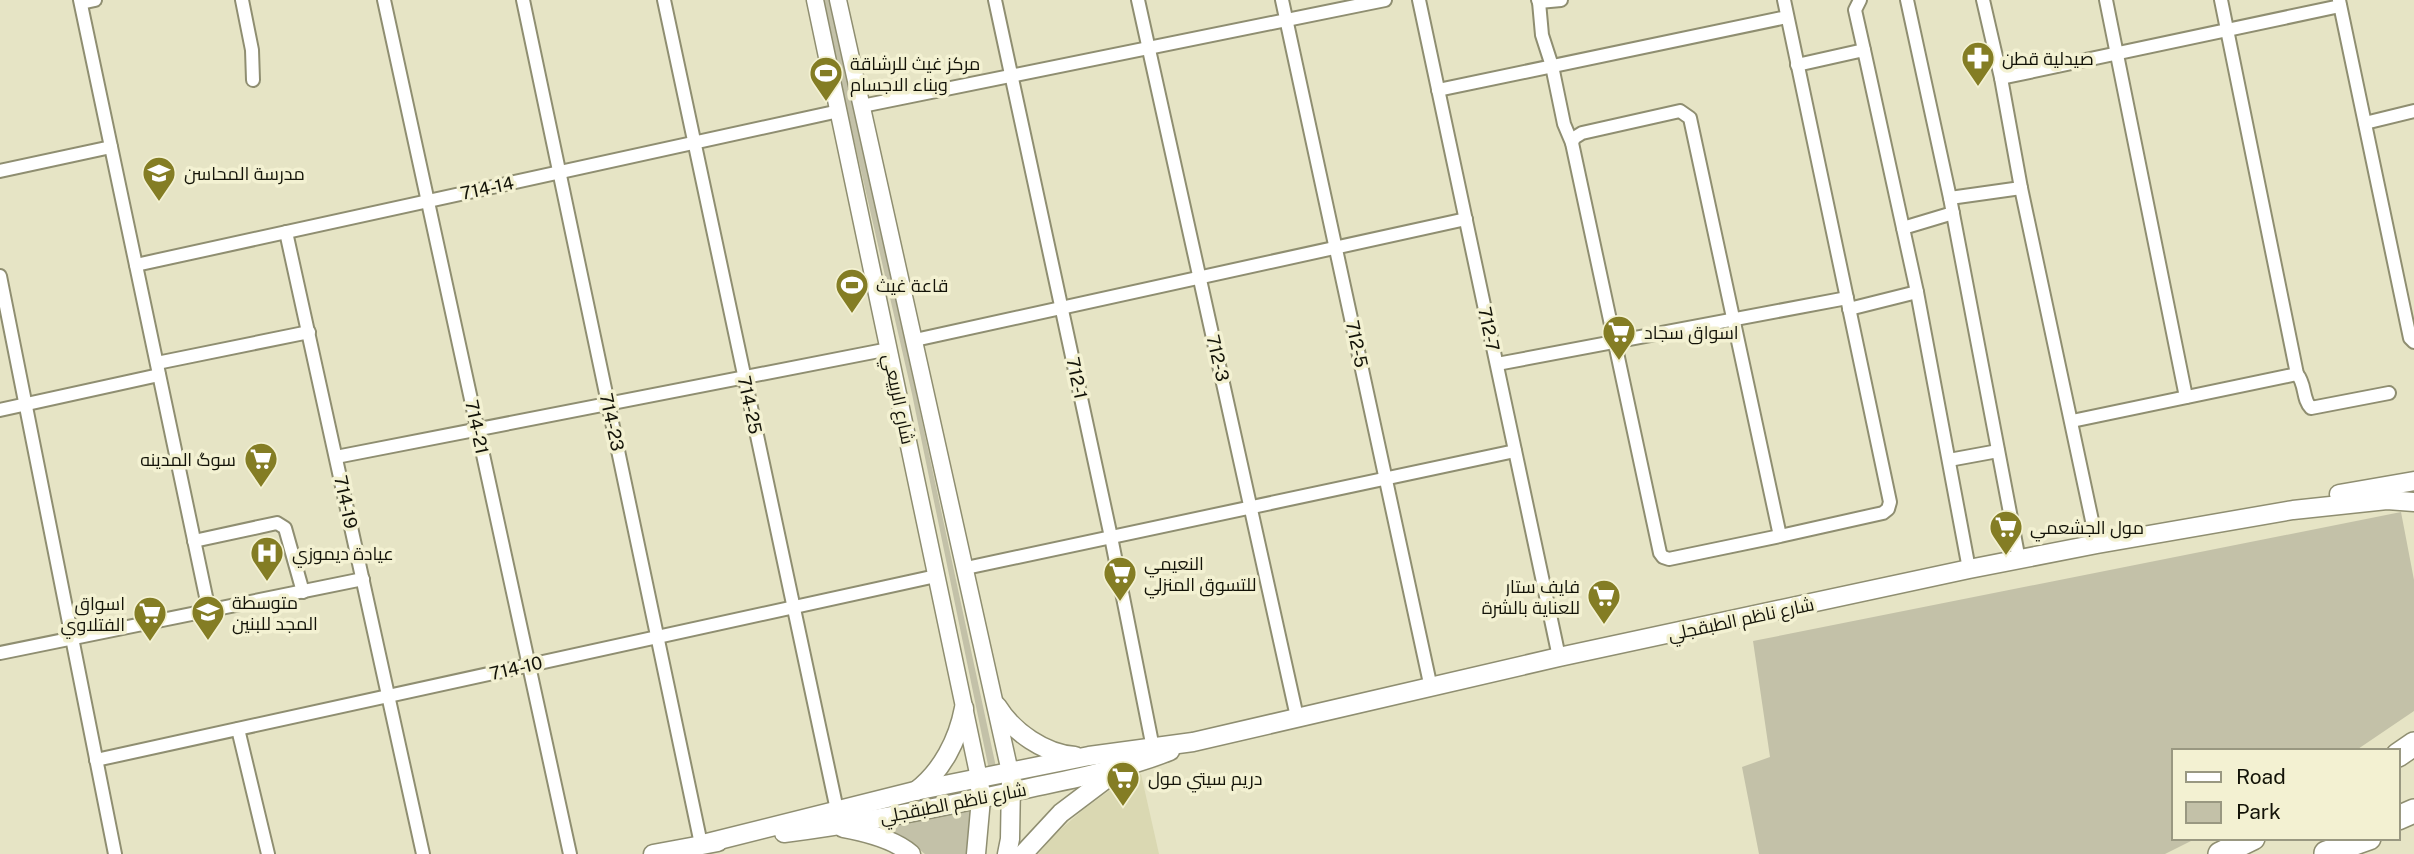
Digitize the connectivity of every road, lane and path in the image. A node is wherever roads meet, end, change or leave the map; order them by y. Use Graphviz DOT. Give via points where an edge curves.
graph roads {
  1 [pos="95,0"];
  2 [pos="242,0"];
  3 [pos="384,0"];
  4 [pos="523,0"];
  5 [pos="664,0"];
  6 [pos="815,0"];
  7 [pos="838,0"];
  8 [pos="995,0"];
  9 [pos="1138,0"];
  10 [pos="1282,0"];
  11 [pos="1385,0"];
  12 [pos="1419,0"];
  13 [pos="1561,0"];
  14 [pos="1784,0"];
  15 [pos="1860,0"];
  16 [pos="1908,0"];
  17 [pos="1983,0"];
  18 [pos="2106,0"];
  19 [pos="2221,0"];
  20 [pos="80,1"];
  21 [pos="1539,1"];
  22 [pos="2340,3"];
  23 [pos="1787,17"];
  24 [pos="1287,20"];
  25 [pos="2227,30"];
  26 [pos="1149,48"];
  27 [pos="1864,50"];
  28 [pos="2118,53"];
  29 [pos="1797,65"];
  30 [pos="1552,66"];
  31 [pos="1011,75"];
  32 [pos="2001,78"];
  33 [pos="253,80"];
  34 [pos="1438,90"];
  35 [pos="862,106"];
  36 [pos="839,111"];
  37 [pos="2414,111"];
  38 [pos="2365,123"];
  39 [pos="695,143"];
  40 [pos="1572,143"];
  41 [pos="111,147"];
  42 [pos="0,171"];
  43 [pos="559,172"];
  44 [pos="2021,188"];
  45 [pos="1950,198"];
  46 [pos="428,201"];
  47 [pos="1953,213"];
  48 [pos="1466,219"];
  49 [pos="1903,228"];
  50 [pos="286,232"];
  51 [pos="1336,248"];
  52 [pos="136,265"];
  53 [pos="0,276"];
  54 [pos="1200,278"];
  55 [pos="1917,292"];
  56 [pos="1848,304"];
  57 [pos="1062,308"];
  58 [pos="1734,319"];
  59 [pos="309,331"];
  60 [pos="915,340"];
  61 [pos="1615,342"];
  62 [pos="2414,342"];
  63 [pos="889,349"];
  64 [pos="1497,364"];
  65 [pos="158,369"];
  66 [pos="2297,374"];
  67 [pos="744,377"];
  68 [pos="2389,393"];
  69 [pos="2186,397"];
  70 [pos="26,404"];
  71 [pos="608,404"];
  72 [pos="0,410"];
  73 [pos="2072,421"];
  74 [pos="478,429"];
  75 [pos="1515,451"];
  76 [pos="1998,451"];
  77 [pos="336,457"];
  78 [pos="1949,460"];
  79 [pos="1386,479"];
  80 [pos="2414,481"];
  81 [pos="2414,502"];
  82 [pos="1251,508"];
  83 [pos="2293,510"];
  84 [pos="1780,536"];
  85 [pos="1111,537"];
  86 [pos="194,541"];
  87 [pos="2097,544"];
  88 [pos="2019,560"];
  89 [pos="966,568"];
  90 [pos="1969,569"];
  91 [pos="936,576"];
  92 [pos="363,579"];
  93 [pos="303,592"];
  94 [pos="794,607"];
  95 [pos="209,611"];
  96 [pos="657,637"];
  97 [pos="72,640"];
  98 [pos="0,653"];
  99 [pos="1559,657"];
  100 [pos="529,665"];
  101 [pos="1431,688"];
  102 [pos="389,696"];
  103 [pos="997,706"];
  104 [pos="964,708"];
  105 [pos="1297,717"];
  106 [pos="238,729"];
  107 [pos="1154,752"];
  108 [pos="1089,756"];
  109 [pos="96,760"];
  110 [pos="1121,768"];
  111 [pos="1010,772"];
  112 [pos="979,778"];
  113 [pos="915,791"];
  114 [pos="1013,792"];
  115 [pos="981,799"];
  116 [pos="836,818"];
  117 [pos="2249,840"];
  118 [pos="2352,840"];
  119 [pos="2363,840"];
  120 [pos="704,843"];
  121 [pos="2324,853"];
  122 [pos="115,854"];
  123 [pos="268,854"];
  124 [pos="423,854"];
  125 [pos="570,854"];
  126 [pos="653,854"];
  127 [pos="911,854"];
  128 [pos="976,854"];
  129 [pos="1007,854"];
  130 [pos="1023,854"];
  131 [pos="2220,854"];
  1 -- 20 [label="street"];
  2 -- 33 [label="street"];
  3 -- 46 [label="street, 714-21"];
  4 -- 43 [label="street, 714-23"];
  5 -- 39 [label="street, 714-25"];
  6 -- 36 [label="street, شارع الربيعي"];
  7 -- 35 [label="street, شارع الربيعي"];
  8 -- 31 [label="street, 712-1"];
  9 -- 26 [label="street, 712-3"];
  10 -- 24 [label="street, 712-5"];
  11 -- 24 [label="street"];
  12 -- 34 [label="street, 712-7"];
  13 -- 21 [label="street"];
  14 -- 23 [label="street"];
  15 -- 27 [label="street" via="1855,10"];
  16 -- 45 [label="street"];
  17 -- 32 [label="street"];
  18 -- 28 [label="street"];
  19 -- 25 [label="street"];
  20 -- 41 [label="street"];
  21 -- 30 [label="street" via="1542,35"];
  22 -- 25 [label="street"];
  22 -- 38 [label="street"];
  23 -- 29 [label="street"];
  23 -- 30 [label="street"];
  24 -- 26 [label="street"];
  24 -- 51 [label="street, 712-5"];
  25 -- 28 [label="street"];
  25 -- 66 [label="street"];
  26 -- 31 [label="street"];
  26 -- 54 [label="street, 712-3"];
  27 -- 29 [label="street"];
  27 -- 49 [label="street"];
  28 -- 32 [label="street"];
  28 -- 69 [label="street"];
  29 -- 56 [label="street"];
  30 -- 34 [label="street"];
  30 -- 40 [label="street"];
  31 -- 35 [label="street"];
  31 -- 57 [label="street, 712-1"];
  32 -- 44 [label="street"];
  34 -- 48 [label="street, 712-7"];
  35 -- 60 [label="street, شارع الربيعي"];
  36 -- 39 [label="street, 714-14"];
  36 -- 63 [label="street, شارع الربيعي"];
  37 -- 38 [label="street"];
  38 -- 62 [label="street"];
  39 -- 43 [label="street, 714-14"];
  39 -- 67 [label="street, 714-25"];
  40 -- 58 [label="street" via="1577,134 1680,111 1690,118"];
  40 -- 61 [label="street"];
  41 -- 42 [label="street"];
  41 -- 52 [label="street"];
  43 -- 46 [label="street, 714-14"];
  43 -- 71 [label="street, 714-23"];
  44 -- 45 [label="street"];
  44 -- 73 [label="street"];
  45 -- 47 [label="street"];
  46 -- 50 [label="street, 714-14"];
  46 -- 74 [label="street, 714-21"];
  47 -- 49 [label="street"];
  47 -- 76 [label="street"];
  48 -- 51 [label="street"];
  48 -- 64 [label="street, 712-7"];
  49 -- 55 [label="street"];
  50 -- 52 [label="street, 714-14"];
  50 -- 59 [label="street, 714-19"];
  51 -- 54 [label="street"];
  51 -- 79 [label="street, 712-5"];
  52 -- 65 [label="street"];
  53 -- 70 [label="street"];
  54 -- 57 [label="street"];
  54 -- 82 [label="street, 712-3"];
  55 -- 56 [label="street"];
  55 -- 78 [label="street"];
  56 -- 58 [label="street"];
  56 -- 84 [label="street" via="1888,509"];
  57 -- 60 [label="street"];
  57 -- 85 [label="street, 712-1"];
  58 -- 61 [label="street"];
  58 -- 84 [label="street"];
  59 -- 65 [label="street"];
  59 -- 77 [label="street, 714-19"];
  60 -- 89 [label="street, شارع الربيعي"];
  61 -- 64 [label="street"];
  61 -- 84 [label="street" via="1663,557"];
  63 -- 67 [label="street"];
  63 -- 91 [label="street, شارع الربيعي"];
  64 -- 75 [label="street, 712-7"];
  65 -- 70 [label="street"];
  65 -- 86 [label="street"];
  66 -- 68 [label="street" via="2311,408"];
  66 -- 69 [label="street"];
  67 -- 71 [label="street"];
  67 -- 94 [label="street, 714-25"];
  69 -- 73 [label="street"];
  70 -- 72 [label="street"];
  70 -- 97 [label="street"];
  71 -- 74 [label="street"];
  71 -- 96 [label="street, 714-23"];
  73 -- 87 [label="street"];
  74 -- 77 [label="street"];
  74 -- 100 [label="street, 714-21"];
  75 -- 79 [label="street"];
  75 -- 99 [label="street, 712-7"];
  76 -- 78 [label="street"];
  76 -- 88 [label="street"];
  77 -- 92 [label="street, 714-19"];
  78 -- 90 [label="street"];
  79 -- 82 [label="street"];
  79 -- 101 [label="street, 712-5"];
  80 -- 83 [label="main road, شارع ناظم الطبقجلي" via="2348,492"];
  81 -- 83 [label="main road, شارع ناظم الطبقجلي" via="2387,500"];
  82 -- 85 [label="street"];
  82 -- 105 [label="street, 712-3"];
  83 -- 87 [label="main road, شارع ناظم الطبقجلي"];
  85 -- 89 [label="street"];
  85 -- 107 [label="street, 712-1"];
  86 -- 93 [label="street" via="277,523 285,528"];
  86 -- 95 [label="street"];
  87 -- 88 [label="main road, شارع ناظم الطبقجلي"];
  88 -- 90 [label="main road, شارع ناظم الطبقجلي"];
  89 -- 103 [label="street, شارع الربيعي"];
  90 -- 99 [label="main road, شارع ناظم الطبقجلي"];
  91 -- 94 [label="street, 714-10"];
  91 -- 104 [label="street, شارع الربيعي"];
  92 -- 93 [label="street"];
  92 -- 102 [label="street, 714-19"];
  93 -- 95 [label="street"];
  94 -- 96 [label="street, 714-10"];
  94 -- 116 [label="street, 714-25"];
  95 -- 97 [label="street"];
  96 -- 100 [label="street, 714-10"];
  96 -- 120 [label="street, 714-23"];
  97 -- 98 [label="street"];
  97 -- 109 [label="street"];
  99 -- 101 [label="main road, شارع ناظم الطبقجلي"];
  100 -- 102 [label="street, 714-10"];
  100 -- 125 [label="street, 714-21"];
  101 -- 105 [label="main road, شارع ناظم الطبقجلي"];
  102 -- 106 [label="street, 714-10"];
  102 -- 124 [label="street, 714-19"];
  103 -- 108 [label="main road" via="1009,722 1051,751"];
  103 -- 111 [label="street, شارع الربيعي"];
  104 -- 112 [label="street, شارع الربيعي"];
  104 -- 113 [label="main road" via="961,726 946,756"];
  105 -- 107 [label="main road, شارع ناظم الطبقجلي"];
  106 -- 109 [label="street, 714-10"];
  106 -- 123 [label="street"];
  107 -- 108 [label="main road, شارع ناظم الطبقجلي"];
  107 -- 110 [label="main road, شارع ناظم الطبقجلي"];
  108 -- 111 [label="main road, شارع ناظم الطبقجلي"];
  109 -- 122 [label="street"];
  110 -- 114 [label="main road, شارع ناظم الطبقجلي"];
  110 -- 130 [label="main road" via="1061,813"];
  111 -- 112 [label="main road, شارع ناظم الطبقجلي"];
  111 -- 114 [label="main road, شارع الربيعي"];
  112 -- 113 [label="main road, شارع ناظم الطبقجلي"];
  112 -- 115 [label="main road, شارع الربيعي"];
  113 -- 116 [label="main road, شارع ناظم الطبقجلي"];
  114 -- 115 [label="main road, شارع ناظم الطبقجلي"];
  114 -- 129 [label="main road, شارع الربيعي"];
  115 -- 116 [label="main road, شارع ناظم الطبقجلي"];
  115 -- 128 [label="main road, شارع الربيعي"];
  116 -- 120 [label="main road, شارع ناظم الطبقجلي"];
  116 -- 127 [label="main road"];
  117 -- 131 [label="highway"];
  118 -- 121 [label="highway"];
  119 -- 121 [label="highway"];
  120 -- 126 [label="main road, شارع ناظم الطبقجلي"];
}
